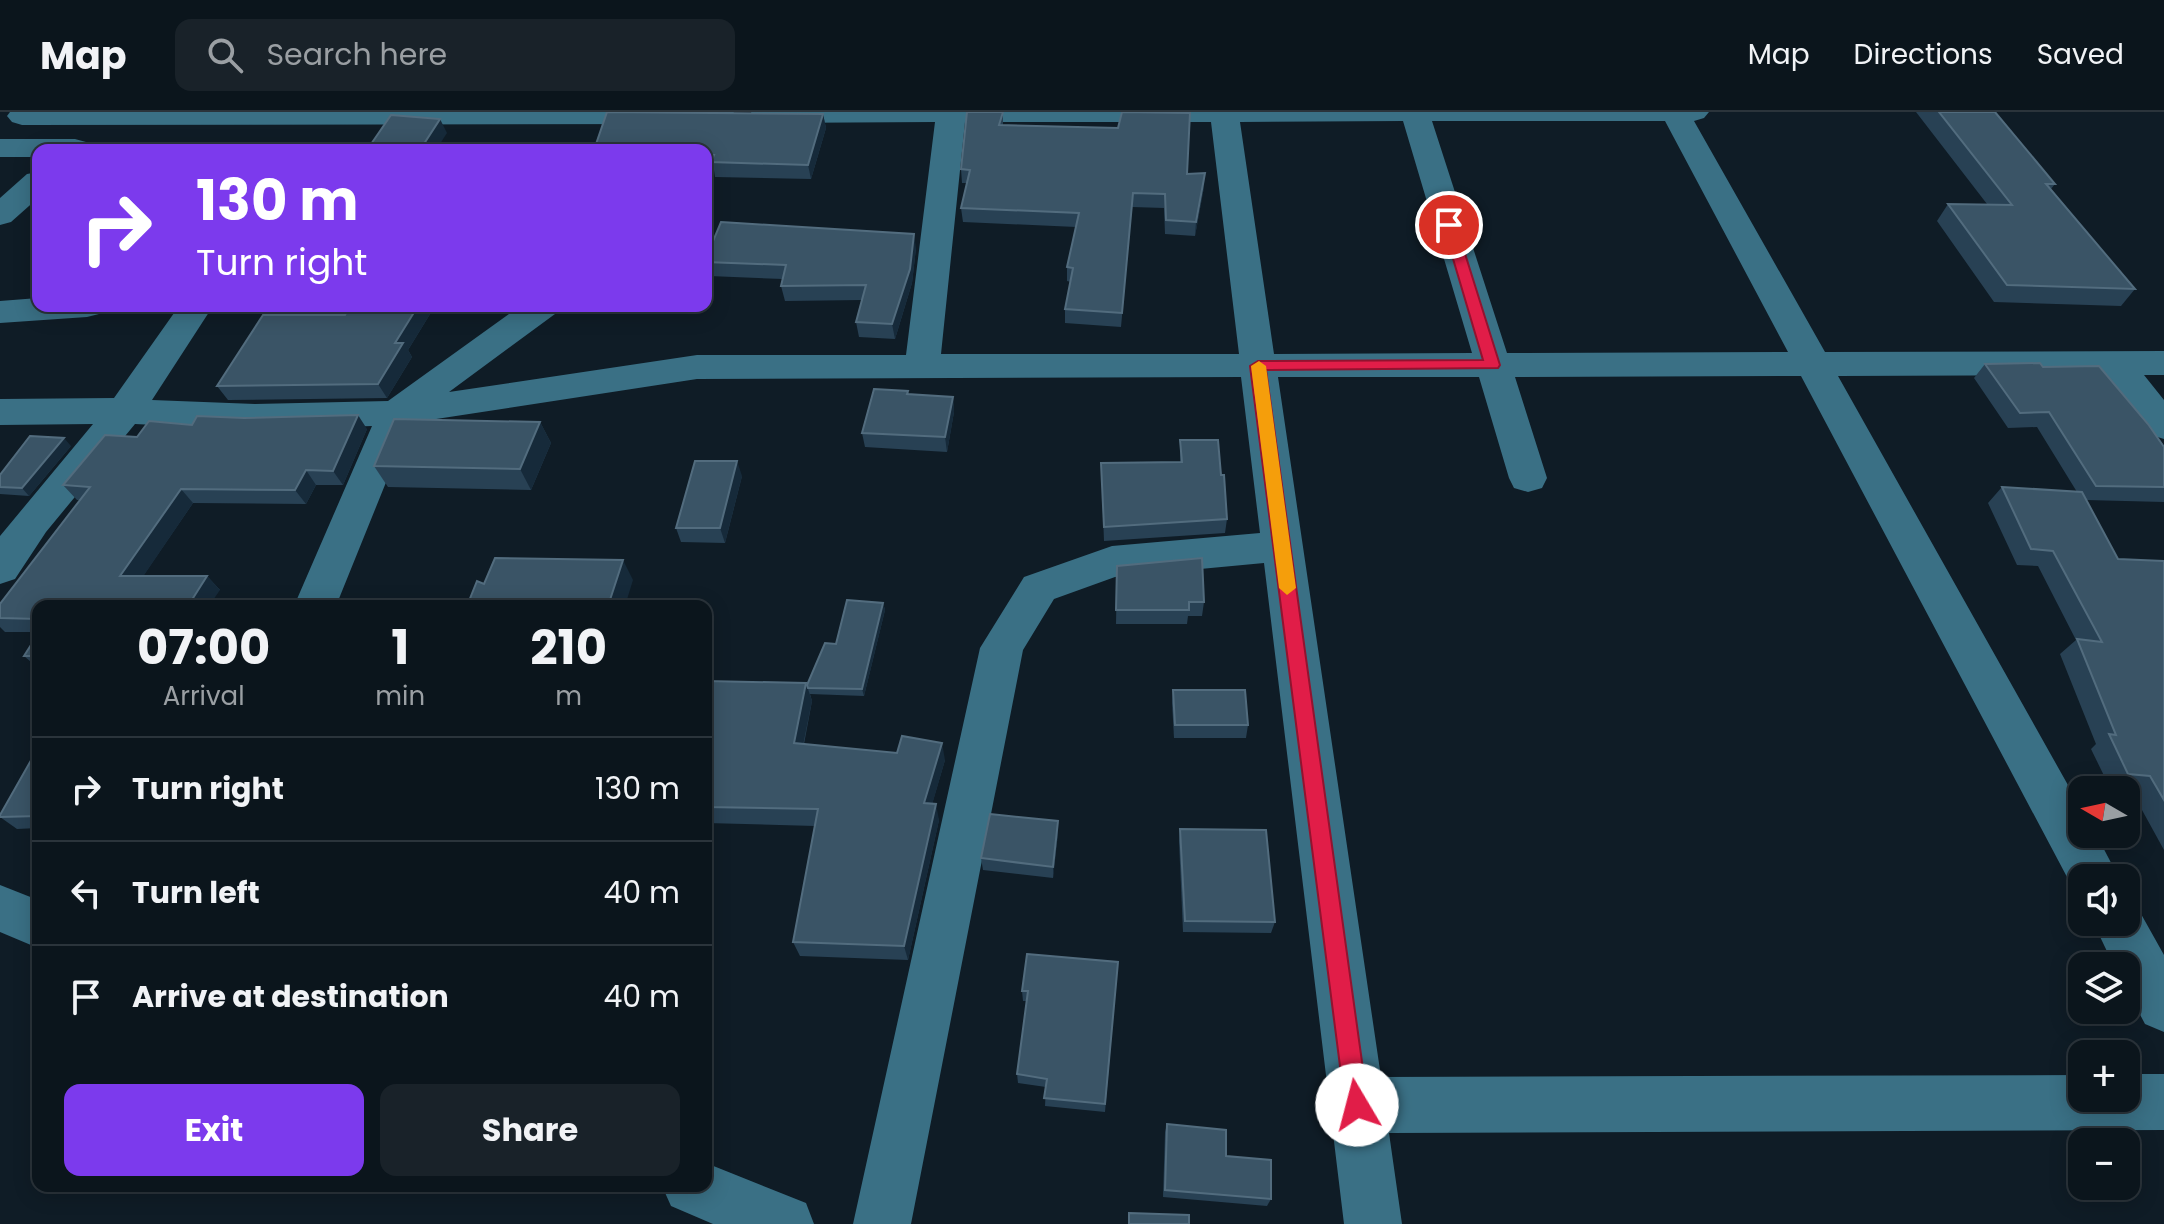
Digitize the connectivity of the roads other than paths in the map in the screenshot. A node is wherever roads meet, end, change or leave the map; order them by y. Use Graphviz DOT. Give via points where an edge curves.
graph roads {
  1 [pos="1675,112"];
  2 [pos="1694,112"];
  3 [pos="718,113"];
  4 [pos="1069,113"];
  5 [pos="1224,113"];
  6 [pos="1415,113"];
  7 [pos="951,114"];
  8 [pos="22,116"];
  9 [pos="138,116"];
  10 [pos="84,144"];
  11 [pos="700,144"];
  12 [pos="0,148"];
  13 [pos="32,148"];
  14 [pos="32,186"];
  15 [pos="0,215"];
  16 [pos="32,310"];
  17 [pos="0,312"];
  18 [pos="192,312"];
  19 [pos="535,312"];
  20 [pos="2115,363"];
  21 [pos="2164,363"];
  22 [pos="1813,364"];
  23 [pos="1492,365"];
  24 [pos="1258,366"];
  25 [pos="922,367"];
  26 [pos="125,411"];
  27 [pos="0,412"];
  28 [pos="396,413"];
  29 [pos="2164,426"];
  30 [pos="1528,478"];
  31 [pos="1282,546"];
  32 [pos="0,568"];
  33 [pos="318,600"];
  34 [pos="2086,864"];
  35 [pos="2126,936"];
  36 [pos="2164,1006"];
  37 [pos="2164,1102"];
  38 [pos="1357,1105"];
  39 [pos="706,1192"];
  40 [pos="785,1224"];
  41 [pos="882,1224"];
  42 [pos="1373,1224"];
  1 -- 2 [label="street"];
  1 -- 6 [label="street"];
  1 -- 22 [label="street"];
  3 -- 7 [label="street"];
  3 -- 9 [label="street" via="326,127"];
  3 -- 11 [label="street"];
  4 -- 5 [label="street"];
  4 -- 7 [label="street"];
  5 -- 6 [label="street"];
  5 -- 24 [label="street"];
  6 -- 23 [label="street"];
  7 -- 25 [label="street"];
  8 -- 9 [label="street"];
  9 -- 10 [label="street"];
  12 -- 13 [label="street"];
  14 -- 15 [label="street"];
  16 -- 17 [label="street"];
  18 -- 26 [label="street"];
  19 -- 28 [label="street"];
  20 -- 21 [label="street"];
  20 -- 22 [label="street"];
  20 -- 29 [label="street"];
  22 -- 23 [label="street"];
  22 -- 34 [label="street"];
  23 -- 24 [label="street"];
  23 -- 30 [label="street"];
  24 -- 25 [label="street"];
  24 -- 31 [label="street"];
  25 -- 28 [label="street" via="697,367"];
  26 -- 27 [label="street"];
  26 -- 28 [label="street" via="255,417"];
  26 -- 32 [label="street"];
  28 -- 33 [label="street"];
  31 -- 38 [label="street"];
  31 -- 41 [label="street" via="1112,562 1039,588 1002,648"];
  35 -- 36 [label="street"];
  37 -- 38 [label="street"];
  38 -- 42 [label="street"];
  39 -- 40 [label="street"];
}
